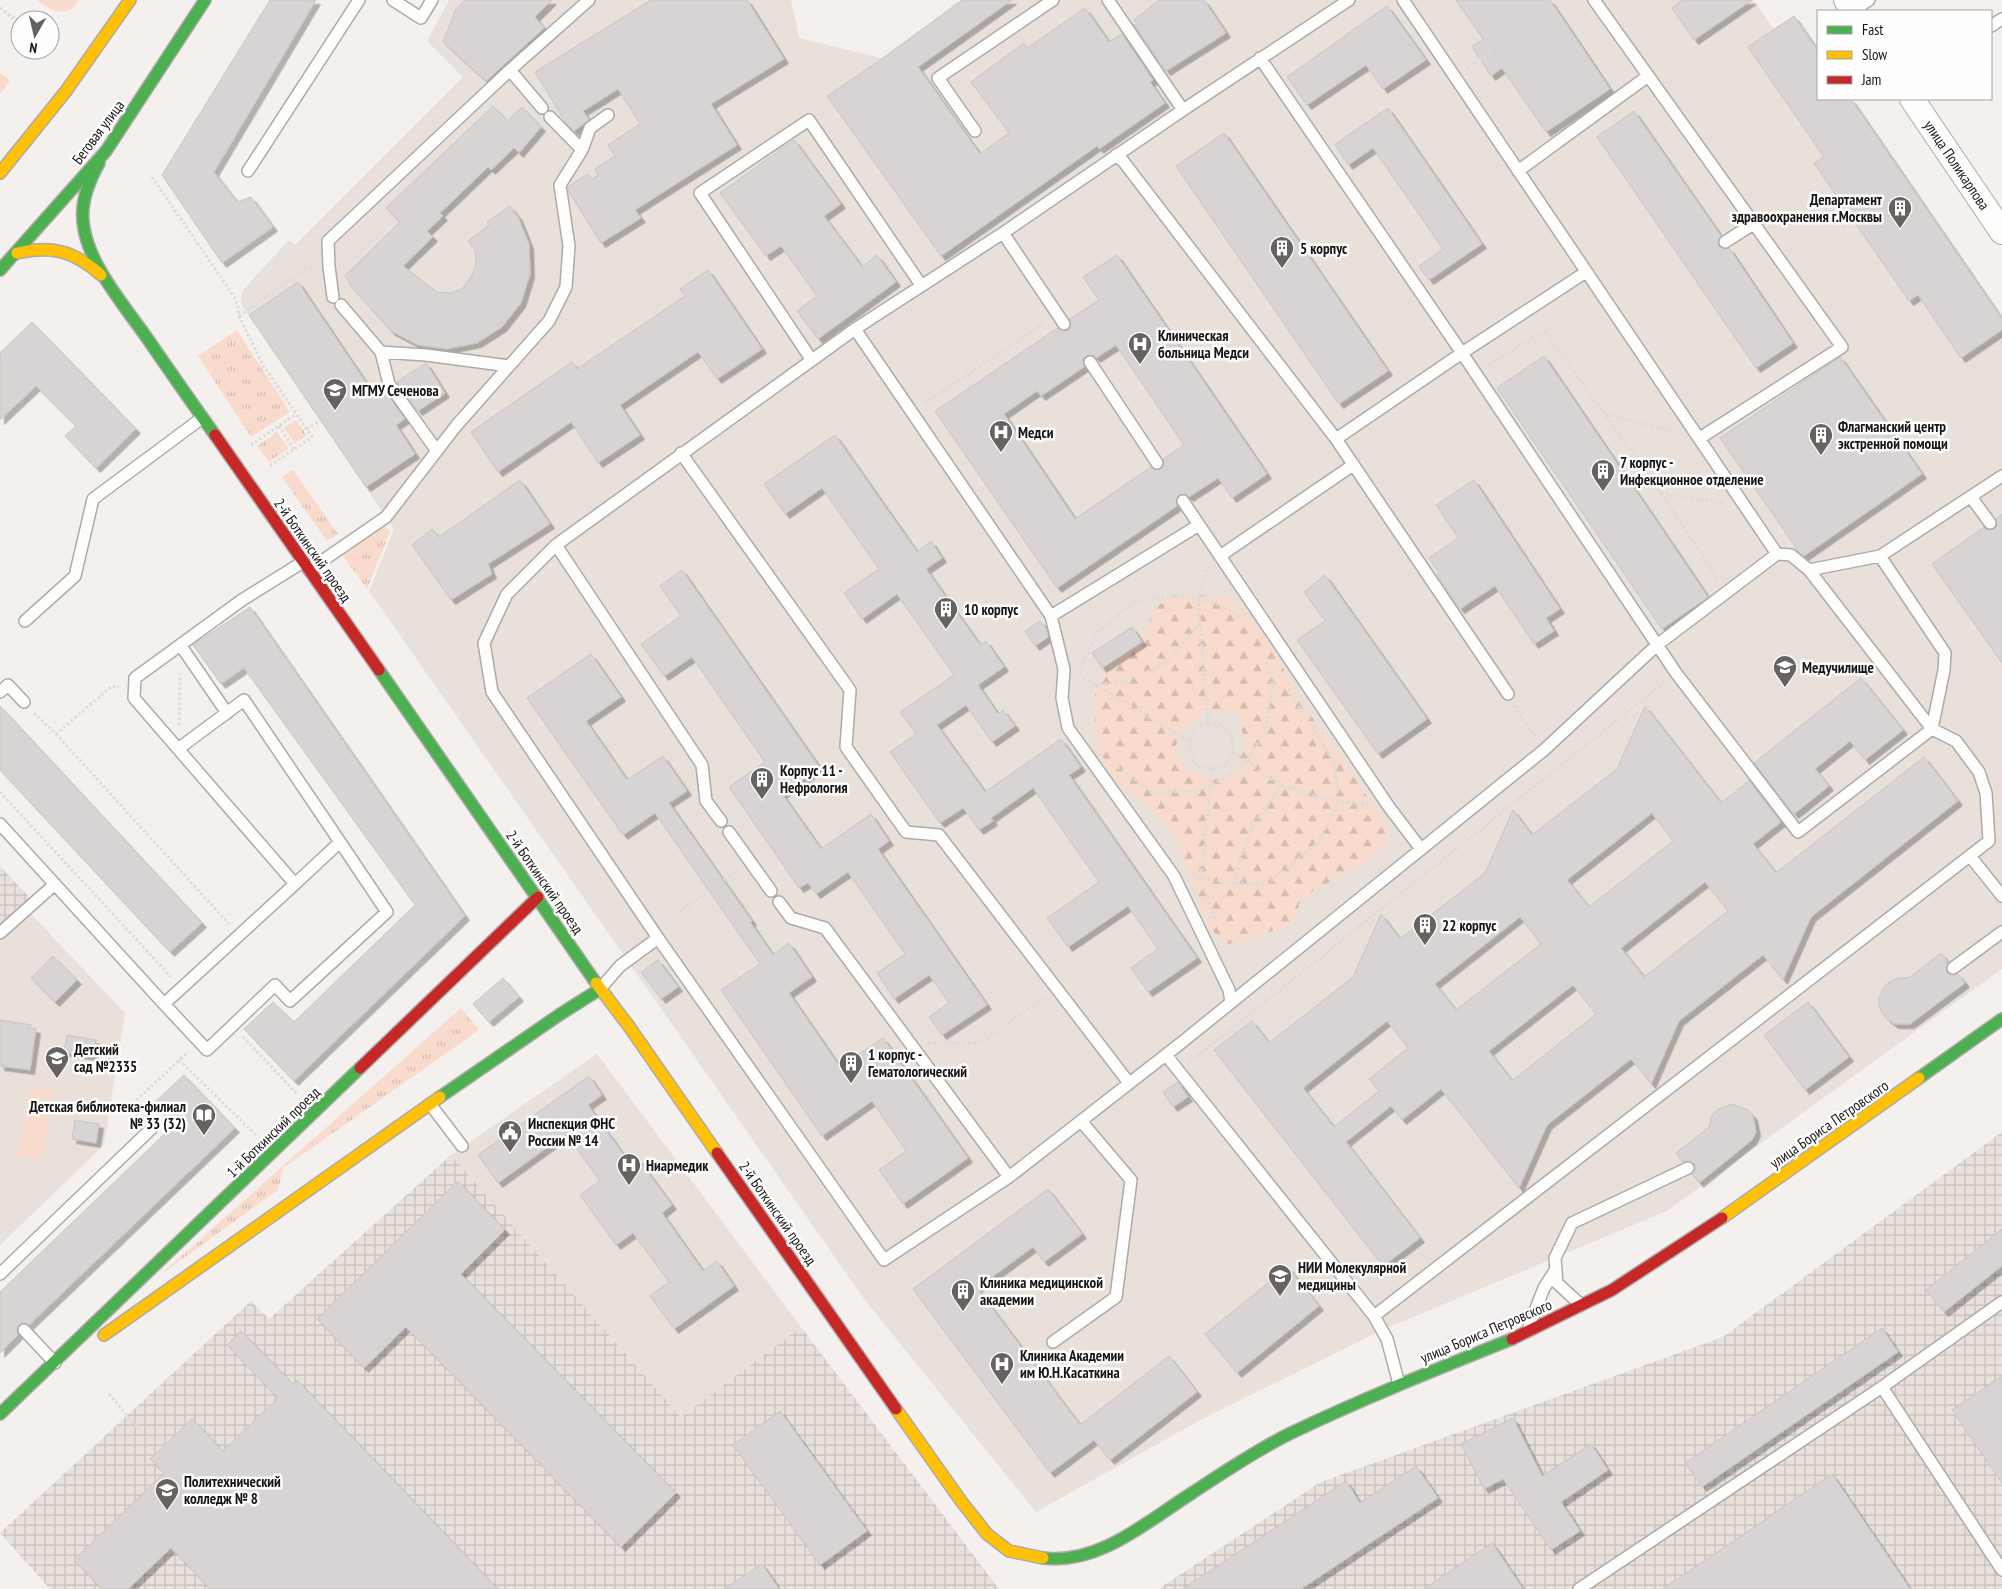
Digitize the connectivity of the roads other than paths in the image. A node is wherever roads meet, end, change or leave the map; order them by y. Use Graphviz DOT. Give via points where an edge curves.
graph roads {
  1 [pos="130,0"];
  2 [pos="205,0"];
  3 [pos="359,0"];
  4 [pos="393,0"];
  5 [pos="432,0"];
  6 [pos="589,0"];
  7 [pos="1053,0"];
  8 [pos="1108,0"];
  9 [pos="1349,0"];
  10 [pos="1404,0"];
  11 [pos="1594,0"];
  12 [pos="1870,0"];
  13 [pos="1855,10"];
  14 [pos="1260,58"];
  15 [pos="510,70"];
  16 [pos="1648,76"];
  17 [pos="1913,100"];
  18 [pos="542,108"];
  19 [pos="1183,110"];
  20 [pos="608,116"];
  21 [pos="550,117"];
  22 [pos="975,131"];
  23 [pos="0,149"];
  24 [pos="106,150"];
  25 [pos="582,150"];
  26 [pos="1116,155"];
  27 [pos="13,159"];
  28 [pos="248,171"];
  29 [pos="1518,171"];
  30 [pos="0,173"];
  31 [pos="1753,224"];
  32 [pos="2001,227"];
  33 [pos="1003,233"];
  34 [pos="1725,242"];
  35 [pos="17,253"];
  36 [pos="0,270"];
  37 [pos="1586,272"];
  38 [pos="106,280"];
  39 [pos="921,284"];
  40 [pos="1061,319"];
  41 [pos="855,329"];
  42 [pos="1465,350"];
  43 [pos="381,352"];
  44 [pos="811,359"];
  45 [pos="1090,362"];
  46 [pos="509,366"];
  47 [pos="202,418"];
  48 [pos="1700,438"];
  49 [pos="1336,439"];
  50 [pos="437,452"];
  51 [pos="680,454"];
  52 [pos="1157,463"];
  53 [pos="1353,465"];
  54 [pos="2002,476"];
  55 [pos="1971,497"];
  56 [pos="1183,501"];
  57 [pos="1990,523"];
  58 [pos="1199,524"];
  59 [pos="556,545"];
  60 [pos="1217,550"];
  61 [pos="1777,554"];
  62 [pos="1880,556"];
  63 [pos="306,566"];
  64 [pos="1810,570"];
  65 [pos="1051,616"];
  66 [pos="25,621"];
  67 [pos="1657,645"];
  68 [pos="180,646"];
  69 [pos="0,692"];
  70 [pos="1508,694"];
  71 [pos="24,702"];
  72 [pos="227,713"];
  73 [pos="1932,729"];
  74 [pos="178,749"];
  75 [pos="721,821"];
  76 [pos="0,824"];
  77 [pos="729,832"];
  78 [pos="340,842"];
  79 [pos="1421,849"];
  80 [pos="1970,856"];
  81 [pos="55,884"];
  82 [pos="295,884"];
  83 [pos="771,891"];
  84 [pos="2002,896"];
  85 [pos="538,897"];
  86 [pos="779,902"];
  87 [pos="2002,932"];
  88 [pos="0,933"];
  89 [pos="658,938"];
  90 [pos="1953,968"];
  91 [pos="600,990"];
  92 [pos="1231,1002"];
  93 [pos="164,1004"];
  94 [pos="2002,1019"];
  95 [pos="1166,1055"];
  96 [pos="1129,1083"];
  97 [pos="430,1104"];
  98 [pos="1081,1121"];
  99 [pos="151,1129"];
  100 [pos="462,1146"];
  101 [pos="1688,1168"];
  102 [pos="1008,1177"];
  103 [pos="1556,1268"];
  104 [pos="0,1274"];
  105 [pos="2002,1302"];
  106 [pos="1582,1306"];
  107 [pos="1374,1316"];
  108 [pos="24,1330"];
  109 [pos="1526,1332"];
  110 [pos="1052,1342"];
  111 [pos="55,1363"];
  112 [pos="1399,1384"];
  113 [pos="1882,1387"];
  114 [pos="29,1388"];
  115 [pos="0,1414"];
  116 [pos="960,1500"];
  117 [pos="2002,1570"];
  118 [pos="1579,1589"];
  1 -- 27 [label="street"];
  2 -- 24 [label="street, Беговая улица"];
  3 -- 28 [label="lane"];
  4 -- 5 [label="lane" via="421,18"];
  6 -- 15 [label="lane"];
  7 -- 22 [label="lane" via="938,78"];
  8 -- 19 [label="lane"];
  9 -- 14 [label="lane"];
  10 -- 29 [label="lane"];
  11 -- 16 [label="lane"];
  12 -- 13 [label="lane"];
  14 -- 19 [label="lane"];
  14 -- 42 [label="lane"];
  15 -- 18 [label="lane"];
  15 -- 43 [label="lane" via="328,241 329,267 337,301"];
  16 -- 29 [label="lane"];
  16 -- 31 [label="lane"];
  17 -- 32 [label="street, улица Поликарпова"];
  19 -- 26 [label="lane"];
  20 -- 25 [label="lane" via="590,128"];
  21 -- 25 [label="lane"];
  23 -- 27 [label="street"];
  24 -- 35 [label="street, Беговая улица"];
  24 -- 38 [label="street, 2-й Боткинский проезд" via="90,178 82,213 83,232 90,253"];
  25 -- 46 [label="lane" via="560,185 569,246 566,287 549,321"];
  26 -- 33 [label="lane"];
  26 -- 49 [label="lane"];
  27 -- 30 [label="street"];
  29 -- 37 [label="lane"];
  31 -- 34 [label="lane"];
  31 -- 48 [label="lane" via="1842,346"];
  33 -- 39 [label="lane"];
  33 -- 40 [label="lane"];
  35 -- 36 [label="street, Беговая улица"];
  35 -- 38 [label="street, 2-й Боткинский проезд" via="36,248 56,249 75,255"];
  37 -- 42 [label="lane"];
  37 -- 48 [label="lane"];
  38 -- 47 [label="street, 2-й Боткинский проезд"];
  39 -- 41 [label="lane"];
  39 -- 44 [label="lane" via="809,120 700,193"];
  41 -- 44 [label="lane"];
  41 -- 65 [label="lane"];
  42 -- 49 [label="lane"];
  42 -- 67 [label="lane"];
  43 -- 46 [label="lane"];
  43 -- 50 [label="lane" via="389,384"];
  44 -- 51 [label="lane"];
  45 -- 52 [label="lane"];
  46 -- 50 [label="lane"];
  47 -- 63 [label="street, 2-й Боткинский проезд"];
  47 -- 66 [label="lane" via="94,499 75,576"];
  48 -- 61 [label="lane"];
  49 -- 53 [label="lane"];
  50 -- 63 [label="lane" via="386,517"];
  51 -- 59 [label="lane"];
  51 -- 96 [label="lane" via="850,690 846,747 906,832 939,835"];
  53 -- 60 [label="lane"];
  53 -- 70 [label="lane"];
  54 -- 55 [label="lane"];
  55 -- 57 [label="lane"];
  55 -- 62 [label="lane"];
  56 -- 58 [label="lane"];
  58 -- 60 [label="lane"];
  58 -- 65 [label="lane"];
  59 -- 75 [label="lane" via="702,765 706,800"];
  59 -- 89 [label="lane" via="507,594 484,643 492,692"];
  60 -- 79 [label="lane" via="1389,807"];
  61 -- 64 [label="lane" via="1791,555"];
  61 -- 67 [label="lane"];
  62 -- 64 [label="lane"];
  62 -- 73 [label="lane" via="1945,653"];
  63 -- 68 [label="lane" via="242,600"];
  63 -- 85 [label="street, 2-й Боткинский проезд"];
  64 -- 73 [label="lane"];
  65 -- 92 [label="lane" via="1064,670 1062,698 1068,728 1174,876"];
  67 -- 73 [label="lane" via="1798,832"];
  67 -- 79 [label="lane" via="1544,750"];
  68 -- 72 [label="lane"];
  68 -- 74 [label="lane" via="135,678 134,688 134,698"];
  69 -- 71 [label="lane" via="8,685"];
  72 -- 74 [label="lane"];
  72 -- 78 [label="lane" via="244,700"];
  73 -- 80 [label="lane" via="1956,741 1979,772 1986,793 1989,841"];
  74 -- 82 [label="lane"];
  76 -- 81 [label="lane"];
  77 -- 83 [label="lane"];
  78 -- 82 [label="lane"];
  78 -- 93 [label="lane" via="387,912 290,1001 275,985 207,1050"];
  79 -- 92 [label="lane"];
  80 -- 84 [label="lane"];
  80 -- 107 [label="lane"];
  81 -- 88 [label="lane"];
  81 -- 93 [label="lane"];
  82 -- 93 [label="lane"];
  85 -- 91 [label="street, 2-й Боткинский проезд"];
  85 -- 111 [label="street, 1-й Боткинский проезд"];
  86 -- 102 [label="lane" via="791,918 825,928"];
  87 -- 90 [label="lane"];
  89 -- 91 [label="lane" via="620,966"];
  89 -- 102 [label="lane" via="884,1260"];
  91 -- 97 [label="street, 1-й Боткинский проезд"];
  91 -- 116 [label="street, 2-й Боткинский проезд" via="628,1025"];
  92 -- 95 [label="lane"];
  94 -- 106 [label="street, улица Бориса Петровского" via="1715,1223"];
  95 -- 96 [label="lane"];
  95 -- 107 [label="lane"];
  96 -- 98 [label="lane"];
  97 -- 100 [label="lane"];
  97 -- 114 [label="street, 1-й Боткинский проезд"];
  98 -- 102 [label="lane"];
  98 -- 110 [label="lane" via="1131,1180 1116,1297"];
  99 -- 104 [label="lane"];
  101 -- 103 [label="lane" via="1572,1223 1555,1258"];
  103 -- 106 [label="lane" via="1557,1283"];
  103 -- 109 [label="lane"];
  105 -- 113 [label="lane"];
  106 -- 109 [label="street, улица Бориса Петровского"];
  107 -- 112 [label="lane" via="1387,1339"];
  108 -- 111 [label="lane"];
  109 -- 112 [label="street, улица Бориса Петровского"];
  111 -- 114 [label="street, 1-й Боткинский проезд"];
  112 -- 116 [label="street, улица Бориса Петровского" via="1288,1435 1240,1461 1123,1538 1074,1557 1037,1557 1009,1551 987,1534"];
  113 -- 117 [label="lane"];
  113 -- 118 [label="lane"];
  114 -- 115 [label="street, 1-й Боткинский проезд"];
}
